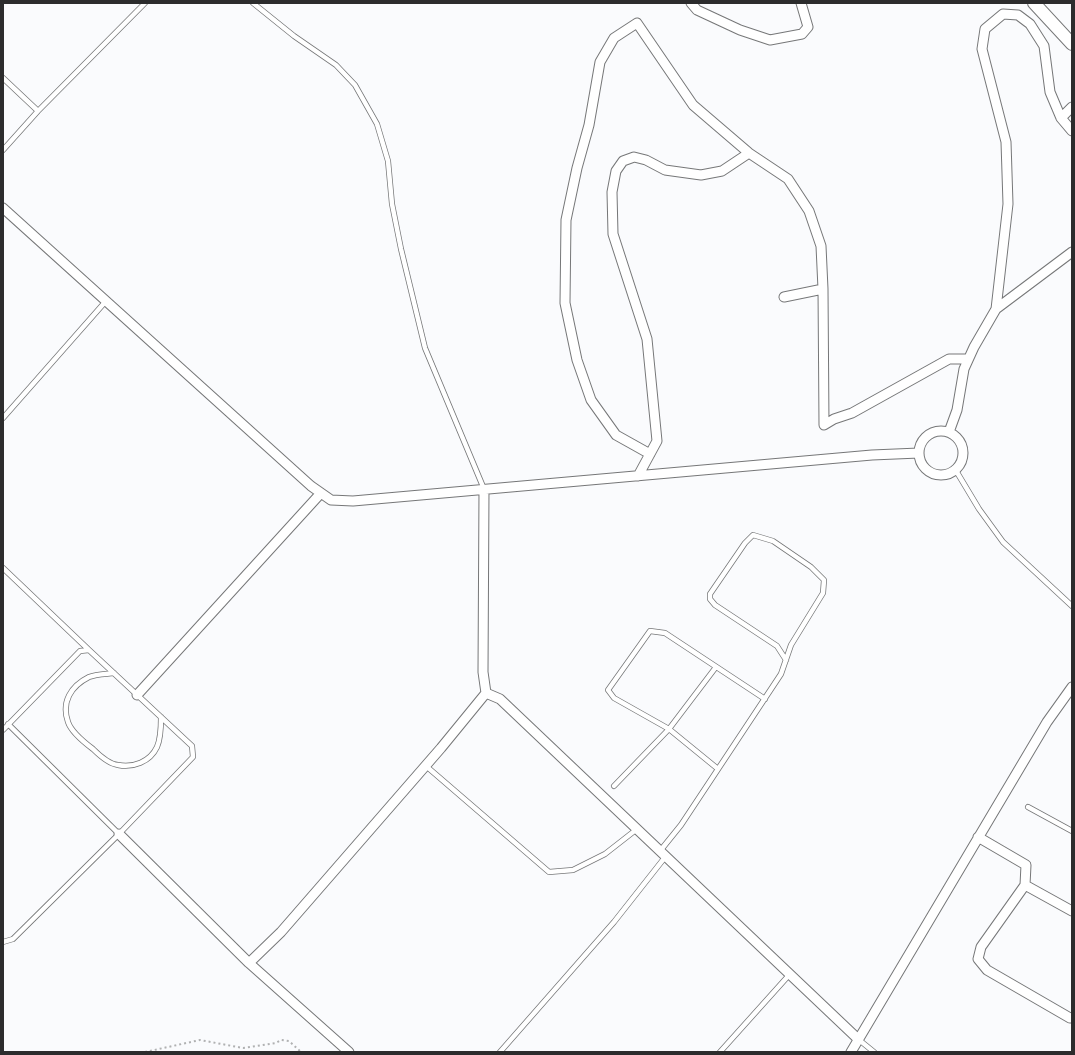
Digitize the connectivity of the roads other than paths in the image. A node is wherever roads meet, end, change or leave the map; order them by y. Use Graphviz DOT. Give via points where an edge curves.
graph roads {
  1 [pos="145,3"];
  2 [pos="253,3"];
  3 [pos="691,3"];
  4 [pos="801,3"];
  5 [pos="1034,3"];
  6 [pos="1072,44"];
  7 [pos="3,78"];
  8 [pos="1072,107"];
  9 [pos="38,111"];
  10 [pos="1061,118"];
  11 [pos="1072,131"];
  12 [pos="3,150"];
  13 [pos="749,153"];
  14 [pos="3,208"];
  15 [pos="1072,252"];
  16 [pos="823,289"];
  17 [pos="784,297"];
  18 [pos="106,301"];
  19 [pos="996,309"];
  20 [pos="968,359"];
  21 [pos="3,418"];
  22 [pos="949,432"];
  23 [pos="650,454"];
  24 [pos="919,454"];
  25 [pos="955,469"];
  26 [pos="638,476"];
  27 [pos="484,490"];
  28 [pos="320,493"];
  29 [pos="3,568"];
  30 [pos="1072,606"];
  31 [pos="89,650"];
  32 [pos="786,660"];
  33 [pos="716,667"];
  34 [pos="114,673"];
  35 [pos="1072,687"];
  36 [pos="486,693"];
  37 [pos="137,695"];
  38 [pos="765,699"];
  39 [pos="161,717"];
  40 [pos="8,724"];
  41 [pos="669,729"];
  42 [pos="3,730"];
  43 [pos="426,766"];
  44 [pos="718,769"];
  45 [pos="614,786"];
  46 [pos="1028,807"];
  47 [pos="637,829"];
  48 [pos="1072,831"];
  49 [pos="119,834"];
  50 [pos="978,836"];
  51 [pos="663,854"];
  52 [pos="1025,885"];
  53 [pos="1072,911"];
  54 [pos="3,942"];
  55 [pos="249,963"];
  56 [pos="790,974"];
  57 [pos="1072,1018"];
  58 [pos="858,1039"];
  59 [pos="349,1052"];
  60 [pos="500,1052"];
  61 [pos="720,1052"];
  62 [pos="851,1052"];
  63 [pos="874,1052"];
  1 -- 9 [label="lane"];
  2 -- 27 [label="lane" via="336,65 355,85 377,124 388,161 392,204 425,348"];
  3 -- 4 [label="street" via="697,10 740,30 770,40 802,34 808,27"];
  5 -- 6 [label="street"];
  7 -- 9 [label="lane"];
  8 -- 10 [label="street"];
  9 -- 12 [label="lane"];
  10 -- 11 [label="street"];
  10 -- 19 [label="street" via="1050,92 1044,46 1030,24 1018,15 1003,14 986,29 982,49 1006,142 1008,204"];
  13 -- 16 [label="street" via="788,179 809,211 821,246"];
  13 -- 23 [label="street" via="722,171 701,175 665,170 634,157 623,161 616,171 612,192 613,234 647,339 657,442"];
  13 -- 23 [label="street" via="693,105 637,23 614,38 600,62 589,125 566,220 565,303 577,360 591,400 616,435"];
  14 -- 18 [label="street"];
  15 -- 19 [label="street"];
  16 -- 17 [label="street"];
  16 -- 20 [label="street" via="824,425 834,418 852,413 950,359"];
  18 -- 21 [label="lane"];
  18 -- 28 [label="street"];
  19 -- 20 [label="street"];
  20 -- 22 [label="street" via="957,410"];
  22 -- 24 [label="street" via="937,431 926,437"];
  22 -- 25 [label="street" via="962,446 962,459"];
  23 -- 26 [label="street"];
  24 -- 25 [label="street" via="922,465 932,472 944,474"];
  24 -- 26 [label="street" via="872,455"];
  25 -- 30 [label="lane" via="1003,542"];
  26 -- 27 [label="street"];
  27 -- 28 [label="street" via="353,501 331,500"];
  27 -- 36 [label="street" via="483,672"];
  28 -- 37 [label="street"];
  29 -- 31 [label="lane"];
  31 -- 34 [label="lane"];
  31 -- 40 [label="lane" via="80,651"];
  32 -- 32 [label="lane" via="791,645 823,593 824,580 811,567 773,541 753,535 710,594 710,599 715,605 777,646"];
  32 -- 38 [label="lane" via="781,674"];
  33 -- 38 [label="lane"];
  33 -- 41 [label="lane"];
  33 -- 41 [label="lane" via="665,633 650,631 608,690 614,698"];
  34 -- 37 [label="lane"];
  34 -- 39 [label="lane" via="91,677 79,683 70,693 66,705 68,723 83,741 102,757 117,765 135,766 148,759 157,748"];
  35 -- 50 [label="street" via="1047,722"];
  36 -- 43 [label="street"];
  36 -- 47 [label="street" via="500,699"];
  37 -- 39 [label="lane"];
  38 -- 44 [label="lane"];
  39 -- 49 [label="lane" via="192,746 193,757"];
  40 -- 42 [label="lane"];
  40 -- 49 [label="lane"];
  41 -- 44 [label="lane"];
  41 -- 45 [label="lane"];
  43 -- 47 [label="lane" via="549,872 573,870 605,854"];
  43 -- 55 [label="street" via="281,932"];
  44 -- 51 [label="lane"];
  46 -- 48 [label="lane"];
  47 -- 51 [label="street"];
  49 -- 54 [label="lane" via="13,939"];
  49 -- 55 [label="street"];
  50 -- 52 [label="street" via="1026,865"];
  50 -- 58 [label="street"];
  51 -- 56 [label="street"];
  51 -- 60 [label="lane" via="614,922"];
  52 -- 53 [label="street"];
  52 -- 57 [label="street" via="981,947 978,959 986,970"];
  55 -- 59 [label="street"];
  56 -- 58 [label="street"];
  56 -- 61 [label="lane"];
  58 -- 62 [label="street"];
  58 -- 63 [label="lane"];
}
